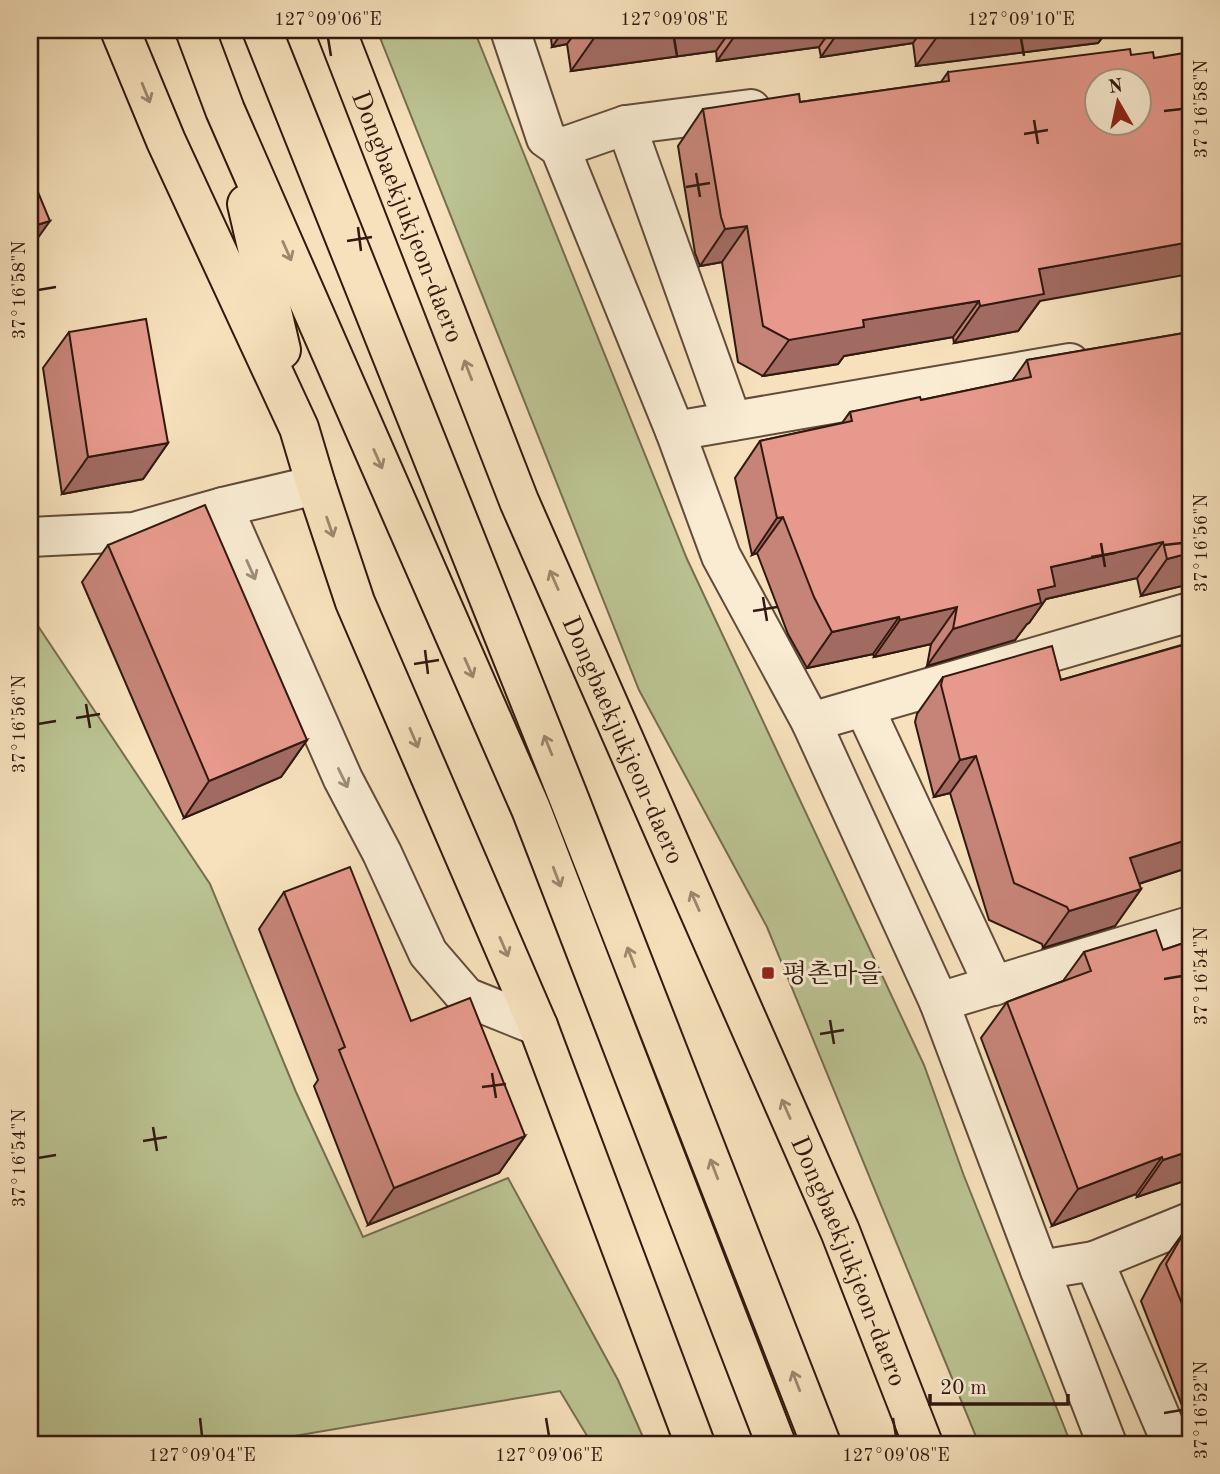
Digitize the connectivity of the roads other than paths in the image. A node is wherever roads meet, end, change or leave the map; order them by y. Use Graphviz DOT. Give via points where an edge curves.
graph roads {
  1 [pos="120,30"];
  2 [pos="195,30"];
  3 [pos="261,30"];
  4 [pos="336,30"];
  5 [pos="510,30"];
  6 [pos="791,104"];
  7 [pos="225,110"];
  8 [pos="626,125"];
  9 [pos="560,148"];
  10 [pos="1109,356"];
  11 [pos="732,421"];
  12 [pos="299,428"];
  13 [pos="675,431"];
  14 [pos="316,485"];
  15 [pos="223,507"];
  16 [pos="30,537"];
  17 [pos="1190,612"];
  18 [pos="864,707"];
  19 [pos="811,722"];
  20 [pos="1190,926"];
  21 [pos="994,986"];
  22 [pos="939,1002"];
  23 [pos="538,1026"];
  24 [pos="1190,1222"];
  25 [pos="1094,1261"];
  26 [pos="1040,1270"];
  27 [pos="695,1444"];
  28 [pos="775,1444"];
  29 [pos="821,1444"];
  30 [pos="923,1444"];
  31 [pos="1107,1444"];
  32 [pos="1172,1444"];
  1 -- 12 [label="main road, one-way" via="166,141"];
  2 -- 7 [label="main road"];
  29 -- 3 [label="main road, one-way"];
  30 -- 4 [label="main road, Dongbaekjukjeon-daero, one-way" via="840,1231 519,501"];
  5 -- 9 [label="street" via="546,138"];
  6 -- 8 [label="street"];
  7 -- 12 [label="main road"];
  7 -- 28 [label="main road, one-way" via="531,809"];
  8 -- 9 [label="street"];
  8 -- 11 [label="street"];
  9 -- 13 [label="street"];
  10 -- 11 [label="street"];
  11 -- 13 [label="street"];
  12 -- 14 [label="main road"];
  13 -- 19 [label="street" via="721,556"];
  14 -- 15 [label="street"];
  14 -- 23 [label="main road, one-way" via="355,602"];
  15 -- 16 [label="street" via="134,532"];
  15 -- 23 [label="street, one-way" via="343,779 428,953 466,997"];
  17 -- 18 [label="street"];
  18 -- 19 [label="street"];
  18 -- 21 [label="street"];
  19 -- 22 [label="street"];
  20 -- 21 [label="street"];
  21 -- 22 [label="street"];
  22 -- 26 [label="street"];
  23 -- 27 [label="main road"];
  24 -- 25 [label="street"];
  25 -- 26 [label="street"];
  25 -- 32 [label="street"];
  26 -- 31 [label="street"];
}
